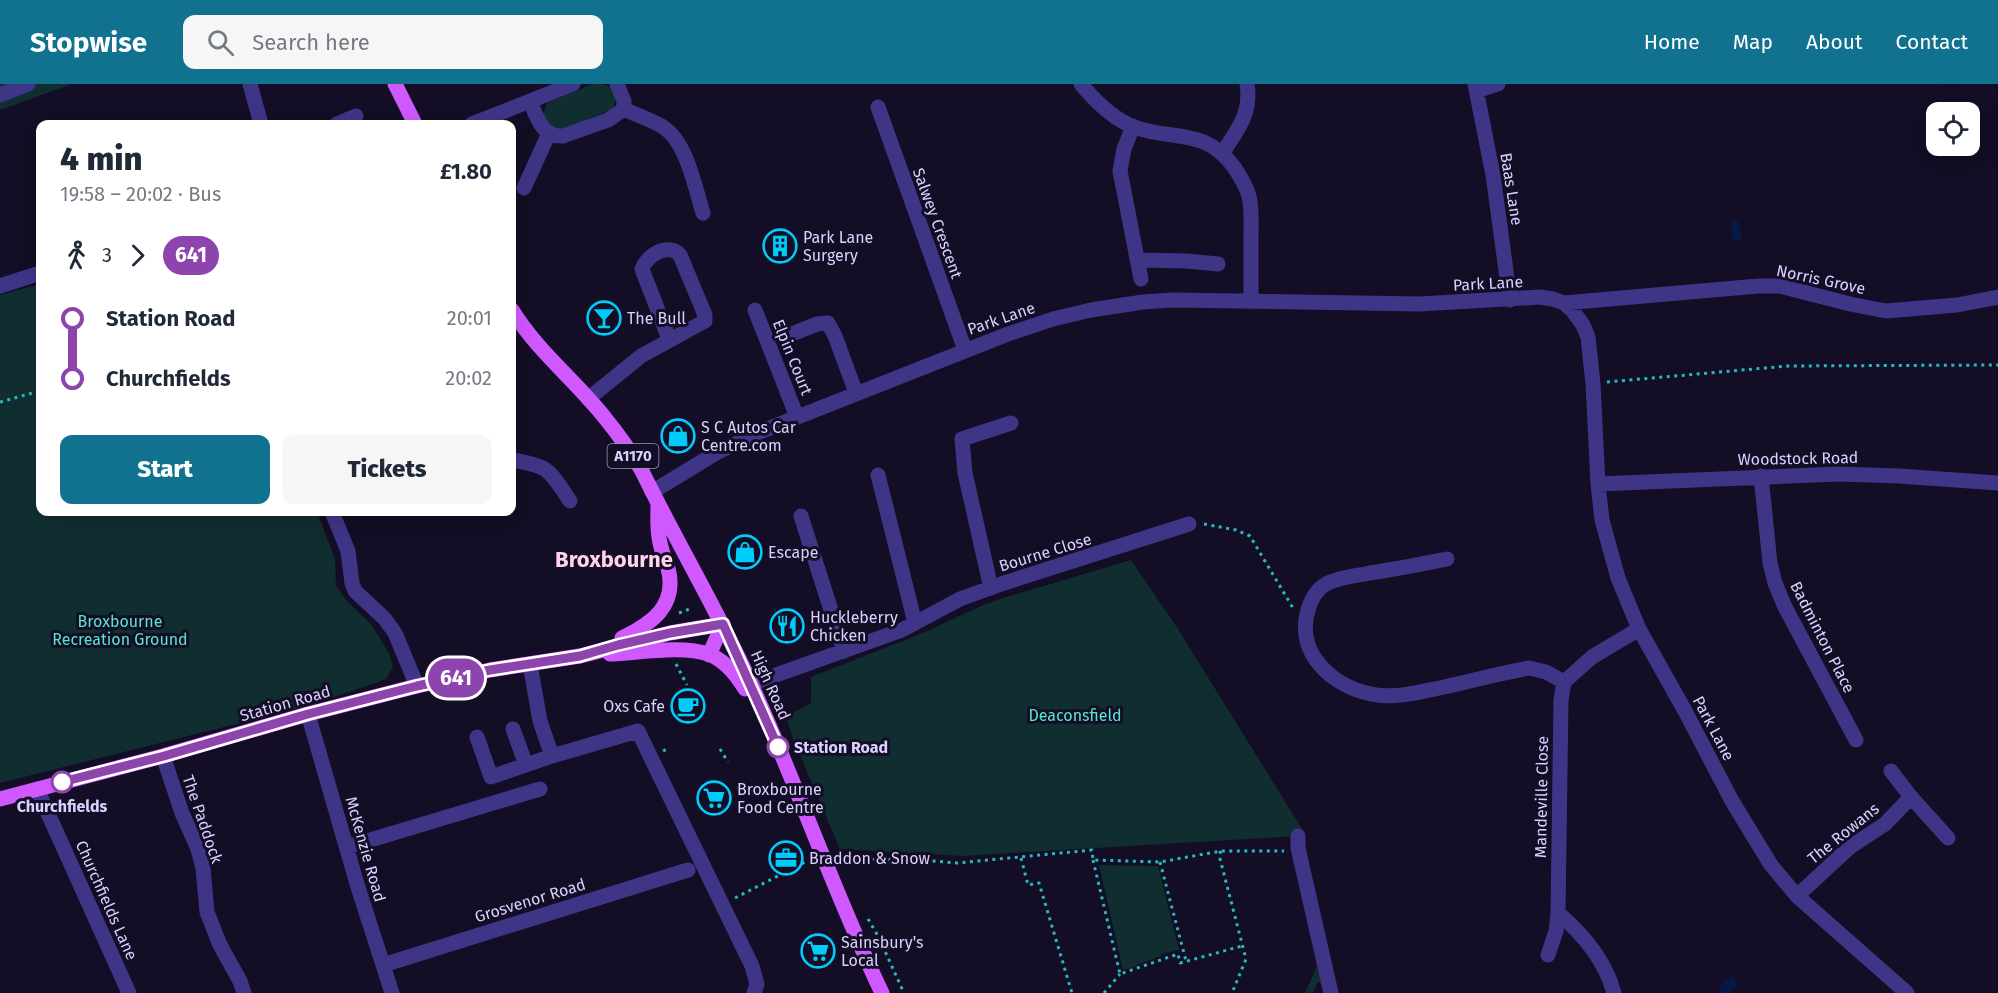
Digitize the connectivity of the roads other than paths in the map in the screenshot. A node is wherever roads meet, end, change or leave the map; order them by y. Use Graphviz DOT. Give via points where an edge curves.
graph roads {
  1 [pos="28,84"];
  2 [pos="250,84"];
  3 [pos="395,84"];
  4 [pos="573,84"];
  5 [pos="617,84"];
  6 [pos="1081,84"];
  7 [pos="1247,84"];
  8 [pos="1498,84"];
  9 [pos="1476,87"];
  10 [pos="0,95"];
  11 [pos="530,101"];
  12 [pos="878,107"];
  13 [pos="624,109"];
  14 [pos="356,116"];
  15 [pos="260,120"];
  16 [pos="346,120"];
  17 [pos="413,120"];
  18 [pos="482,120"];
  19 [pos="1132,126"];
  20 [pos="549,133"];
  21 [pos="1222,154"];
  22 [pos="524,188"];
  23 [pos="703,213"];
  24 [pos="1138,260"];
  25 [pos="1218,264"];
  26 [pos="36,274"];
  27 [pos="1141,279"];
  28 [pos="0,286"];
  29 [pos="1998,297"];
  30 [pos="1510,300"];
  31 [pos="1251,302"];
  32 [pos="1564,303"];
  33 [pos="755,310"];
  34 [pos="516,322"];
  35 [pos="792,334"];
  36 [pos="669,339"];
  37 [pos="965,350"];
  38 [pos="856,393"];
  39 [pos="588,399"];
  40 [pos="797,417"];
  41 [pos="1011,423"];
  42 [pos="516,461"];
  43 [pos="878,474"];
  44 [pos="1761,476"];
  45 [pos="1998,483"];
  46 [pos="1598,484"];
  47 [pos="655,498"];
  48 [pos="570,501"];
  49 [pos="334,516"];
  50 [pos="801,516"];
  51 [pos="1189,524"];
  52 [pos="1447,559"];
  53 [pos="991,588"];
  54 [pos="915,623"];
  55 [pos="723,624"];
  56 [pos="1639,629"];
  57 [pos="844,651"];
  58 [pos="710,654"];
  59 [pos="580,656"];
  60 [pos="530,664"];
  61 [pos="1564,682"];
  62 [pos="751,684"];
  63 [pos="417,686"];
  64 [pos="308,714"];
  65 [pos="764,714"];
  66 [pos="513,729"];
  67 [pos="477,737"];
  68 [pos="1856,740"];
  69 [pos="164,756"];
  70 [pos="552,756"];
  71 [pos="526,765"];
  72 [pos="1891,771"];
  73 [pos="37,789"];
  74 [pos="540,789"];
  75 [pos="1911,797"];
  76 [pos="0,799"];
  77 [pos="1948,838"];
  78 [pos="1298,845"];
  79 [pos="347,848"];
  80 [pos="688,870"];
  81 [pos="1797,896"];
  82 [pos="1558,913"];
  83 [pos="1548,955"];
  84 [pos="383,965"];
  85 [pos="129,993"];
  86 [pos="244,993"];
  87 [pos="392,993"];
  88 [pos="754,993"];
  89 [pos="882,993"];
  90 [pos="1331,993"];
  91 [pos="1614,993"];
  92 [pos="1907,993"];
  1 -- 10 [label="street"];
  2 -- 15 [label="street"];
  3 -- 17 [label="main road"];
  4 -- 11 [label="street"];
  5 -- 13 [label="street"];
  6 -- 19 [label="street" via="1116,118"];
  7 -- 21 [label="street" via="1248,108"];
  8 -- 9 [label="street"];
  9 -- 30 [label="street, Baas Lane"];
  11 -- 18 [label="street"];
  11 -- 20 [label="street" via="538,121"];
  12 -- 37 [label="street, Salwey Crescent"];
  13 -- 20 [label="street" via="608,120 563,136"];
  13 -- 23 [label="street" via="672,135 685,157"];
  14 -- 16 [label="street"];
  19 -- 21 [label="street" via="1195,138"];
  19 -- 24 [label="street" via="1120,171"];
  20 -- 22 [label="street"];
  21 -- 31 [label="street" via="1239,174 1248,194"];
  24 -- 25 [label="street"];
  24 -- 27 [label="street"];
  26 -- 28 [label="street"];
  29 -- 32 [label="street, Norris Grove" via="1886,311 1780,286 1758,285"];
  30 -- 31 [label="street, Park Lane" via="1420,304"];
  30 -- 32 [label="street, Park Lane" via="1540,297"];
  31 -- 37 [label="street, Park Lane" via="1172,300 1110,306 1053,319"];
  32 -- 46 [label="street, Park Lane" via="1577,316 1588,337"];
  33 -- 40 [label="street, Elpin Court"];
  34 -- 39 [label="main road, A1170"];
  35 -- 38 [label="street" via="828,323"];
  36 -- 36 [label="street" via="701,325 705,315 680,255 668,248 650,257 642,269"];
  36 -- 39 [label="street"];
  37 -- 38 [label="street, Park Lane"];
  38 -- 40 [label="street, Park Lane"];
  39 -- 47 [label="main road, A1170" via="629,450"];
  40 -- 47 [label="street, Park Lane" via="716,453"];
  41 -- 53 [label="street" via="962,439 965,473"];
  42 -- 48 [label="street" via="539,465 550,472"];
  43 -- 54 [label="street"];
  44 -- 45 [label="street, Woodstock Road" via="1838,474"];
  44 -- 46 [label="street, Woodstock Road"];
  44 -- 68 [label="street, Badminton Place" via="1775,583"];
  46 -- 56 [label="street, Park Lane" via="1602,520 1618,579"];
  47 -- 55 [label="main road, A1170"];
  47 -- 59 [label="main road" via="659,538 670,581 666,603 657,616 636,632"];
  49 -- 63 [label="street" via="348,551 355,591 385,619"];
  50 -- 57 [label="street"];
  51 -- 53 [label="street, Bourne Close"];
  52 -- 61 [label="street" via="1334,580 1320,589 1310,603 1305,624 1309,650 1324,669 1344,684 1372,694 1414,694 1529,669 1546,672"];
  53 -- 54 [label="street, Bourne Close"];
  54 -- 57 [label="street, Bourne Close"];
  55 -- 58 [label="main road"];
  55 -- 59 [label="main road, Station Road"];
  55 -- 62 [label="main road, High Road / A1170"];
  56 -- 61 [label="street" via="1592,657"];
  56 -- 81 [label="street, Park Lane" via="1744,823"];
  57 -- 62 [label="street, Bourne Close"];
  58 -- 59 [label="main road" via="693,650"];
  58 -- 65 [label="main road" via="737,676"];
  59 -- 60 [label="main road, Station Road"];
  60 -- 63 [label="main road, Station Road"];
  60 -- 70 [label="street" via="540,722"];
  61 -- 82 [label="street, Mandeville Close"];
  62 -- 65 [label="main road, High Road / A1170"];
  63 -- 64 [label="main road, Station Road"];
  64 -- 69 [label="main road, Station Road"];
  64 -- 79 [label="street, McKenzie Road"];
  65 -- 89 [label="main road, High Road / A1170"];
  66 -- 71 [label="street"];
  67 -- 71 [label="street" via="491,777"];
  69 -- 73 [label="main road, Station Road"];
  69 -- 86 [label="street, The Paddock" via="198,849 207,912"];
  70 -- 71 [label="street"];
  70 -- 88 [label="street" via="638,731 756,977"];
  72 -- 75 [label="street"];
  73 -- 76 [label="main road, Station Road"];
  73 -- 85 [label="street, Churchfields Lane"];
  74 -- 79 [label="street"];
  75 -- 77 [label="street"];
  75 -- 81 [label="street, The Rowans" via="1885,824 1850,847"];
  78 -- 90 [label="street"];
  79 -- 84 [label="street, McKenzie Road"];
  80 -- 84 [label="street, Grosvenor Road"];
  81 -- 92 [label="street, Park Lane"];
  82 -- 83 [label="street, Mandeville Close"];
  82 -- 91 [label="street" via="1593,950"];
  84 -- 87 [label="street, McKenzie Road"];
}
